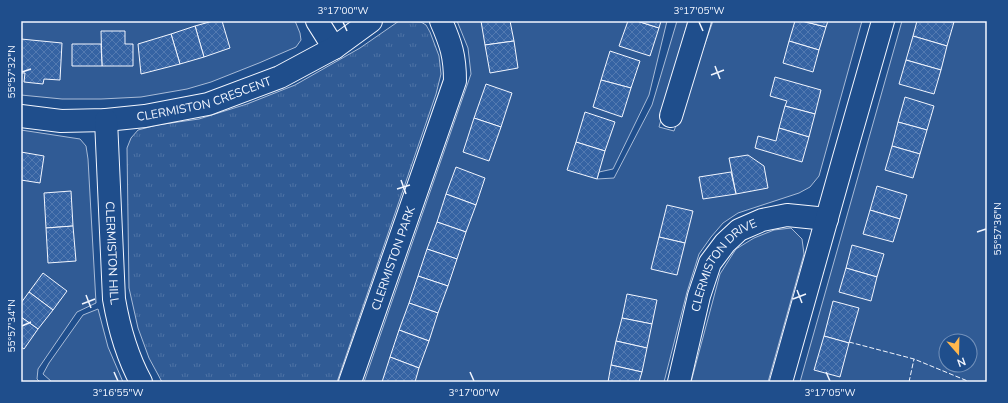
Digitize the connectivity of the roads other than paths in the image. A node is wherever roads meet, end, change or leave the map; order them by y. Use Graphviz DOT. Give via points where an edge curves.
graph roads {
  1 [pos="317,21"];
  2 [pos="371,21"];
  3 [pos="441,21"];
  4 [pos="700,21"];
  5 [pos="883,21"];
  6 [pos="334,48"];
  7 [pos="21,116"];
  8 [pos="671,116"];
  9 [pos="106,120"];
  10 [pos="827,219"];
  11 [pos="141,382"];
  12 [pos="350,382"];
  13 [pos="679,382"];
  14 [pos="781,382"];
  1 -- 6 [label="street"];
  2 -- 6 [label="street, CLERMISTON CRESCENT"];
  3 -- 12 [label="street, CLERMISTON PARK" via="450,41 455,63 455,81"];
  4 -- 8 [label="street"];
  5 -- 10 [label="street"];
  6 -- 9 [label="street, CLERMISTON CRESCENT" via="280,77 208,104 145,116"];
  7 -- 9 [label="street, CLERMISTON CRESCENT" via="61,120"];
  9 -- 11 [label="street, CLERMISTON HILL" via="114,299 126,349"];
  10 -- 13 [label="street, CLERMISTON DRIVE" via="787,214 762,220 739,230 724,243 710,262"];
  10 -- 14 [label="street"];
}
